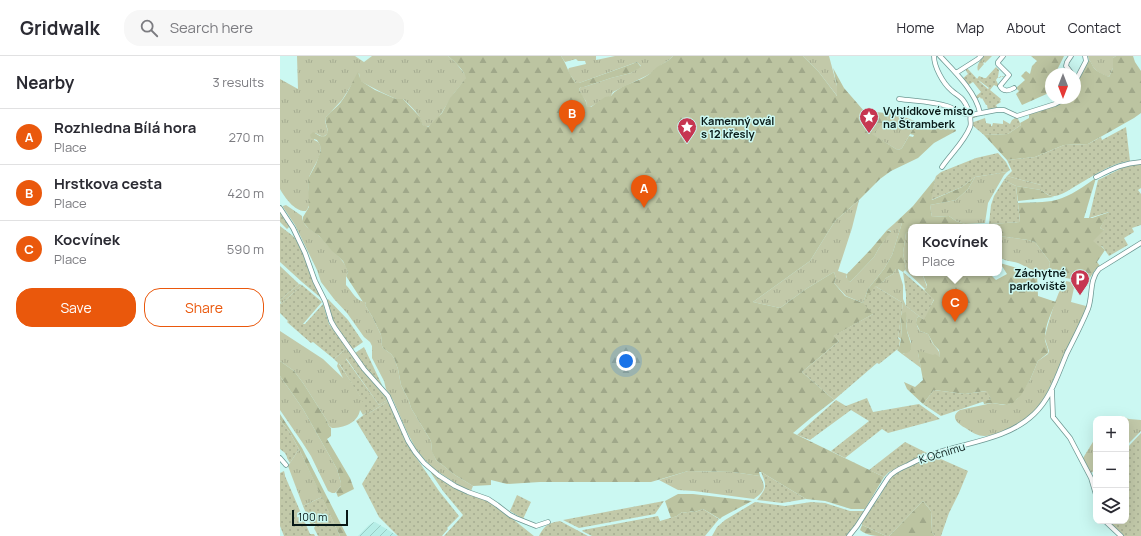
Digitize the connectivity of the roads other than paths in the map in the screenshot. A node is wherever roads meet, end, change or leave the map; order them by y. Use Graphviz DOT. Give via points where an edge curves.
graph roads {
  1 [pos="934,56"];
  2 [pos="940,56"];
  3 [pos="981,56"];
  4 [pos="1003,56"];
  5 [pos="1071,56"];
  6 [pos="1085,56"];
  7 [pos="1068,68"];
  8 [pos="1081,71"];
  9 [pos="956,73"];
  10 [pos="1014,88"];
  11 [pos="899,99"];
  12 [pos="1055,104"];
  13 [pos="980,113"];
  14 [pos="971,115"];
  15 [pos="1141,162"];
  16 [pos="942,167"];
  17 [pos="1096,177"];
  18 [pos="280,208"];
  19 [pos="1141,243"];
  20 [pos="1052,390"];
  21 [pos="280,458"];
  22 [pos="286,465"];
  23 [pos="1094,488"];
  24 [pos="548,522"];
  25 [pos="1108,524"];
  26 [pos="849,536"];
  27 [pos="1120,536"];
  1 -- 14 [label="street" via="939,74 949,89 965,102"];
  2 -- 9 [label="street"];
  3 -- 9 [label="street"];
  4 -- 10 [label="street" via="998,64 1009,75 1000,86 1008,91"];
  5 -- 7 [label="street" via="1067,62"];
  6 -- 8 [label="street" via="1086,61"];
  9 -- 13 [label="street" via="976,102"];
  11 -- 14 [label="street" via="936,103 964,115"];
  12 -- 13 [label="street" via="1017,116 1004,110"];
  13 -- 14 [label="street"];
  14 -- 16 [label="street" via="970,128"];
  15 -- 17 [label="street" via="1130,162"];
  18 -- 24 [label="street" via="305,253 334,328 364,369 388,396 404,434 419,458 442,478 488,499 510,515 536,526"];
  19 -- 20 [label="street, K Očnímu" via="1096,272 1088,308"];
  20 -- 23 [label="street, K Očnímu" via="1053,417 1070,438"];
  20 -- 26 [label="street, K Očnímu" via="1035,413 1013,429 920,459 894,472"];
  21 -- 22 [label="street"];
  25 -- 27 [label="street"];
}
